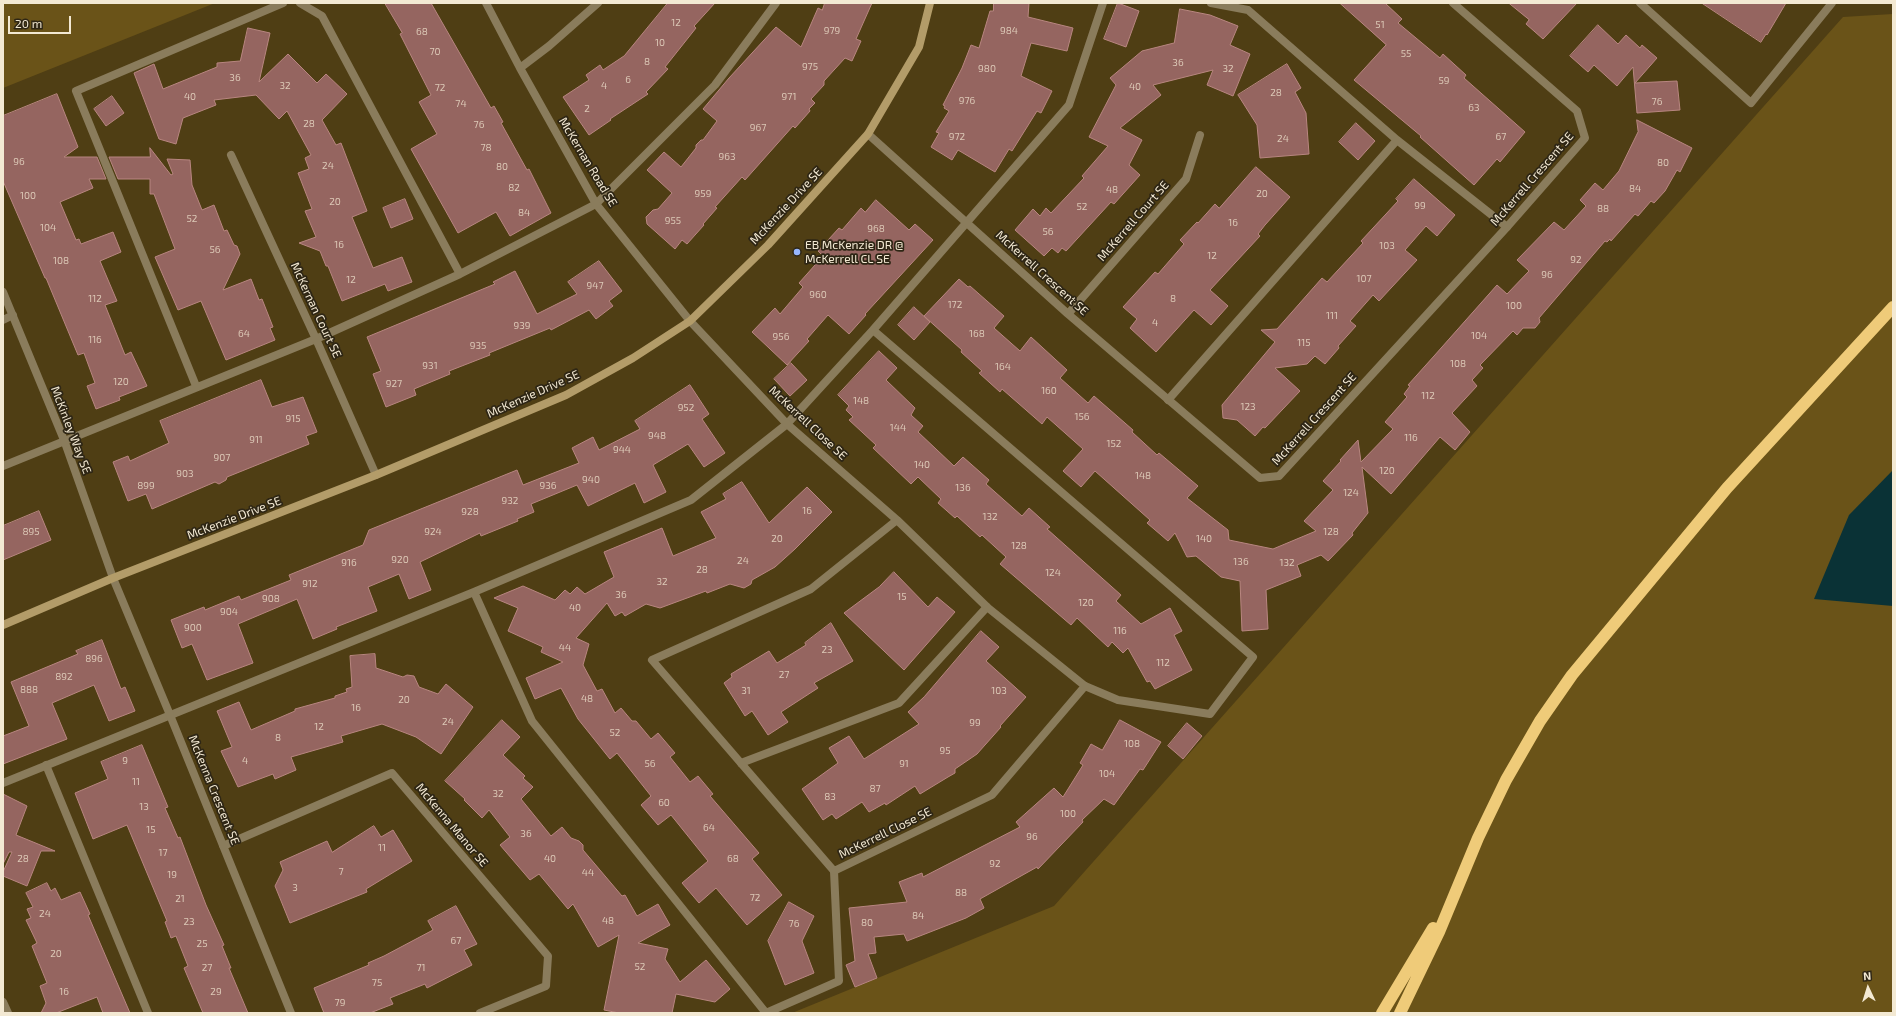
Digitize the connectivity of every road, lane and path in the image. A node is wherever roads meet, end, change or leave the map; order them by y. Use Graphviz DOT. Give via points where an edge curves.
graph roads {
  1 [pos="283,3"];
  2 [pos="300,3"];
  3 [pos="486,3"];
  4 [pos="598,3"];
  5 [pos="776,3"];
  6 [pos="930,3"];
  7 [pos="1103,3"];
  8 [pos="1211,3"];
  9 [pos="1453,3"];
  10 [pos="1640,3"];
  11 [pos="1832,3"];
  12 [pos="520,68"];
  13 [pos="868,134"];
  14 [pos="1200,135"];
  15 [pos="1397,140"];
  16 [pos="231,155"];
  17 [pos="596,204"];
  18 [pos="966,222"];
  19 [pos="1507,227"];
  20 [pos="460,274"];
  21 [pos="3,292"];
  22 [pos="1893,307"];
  23 [pos="1068,314"];
  24 [pos="12,315"];
  25 [pos="3,320"];
  26 [pos="690,321"];
  27 [pos="873,330"];
  28 [pos="316,339"];
  29 [pos="196,386"];
  30 [pos="1168,400"];
  31 [pos="787,424"];
  32 [pos="64,440"];
  33 [pos="3,466"];
  34 [pos="376,475"];
  35 [pos="897,520"];
  36 [pos="113,578"];
  37 [pos="474,592"];
  38 [pos="987,607"];
  39 [pos="3,625"];
  40 [pos="1085,686"];
  41 [pos="170,715"];
  42 [pos="741,763"];
  43 [pos="46,765"];
  44 [pos="3,782"];
  45 [pos="223,846"];
  46 [pos="834,871"];
  47 [pos="1457,887"];
  48 [pos="3,1002"];
  49 [pos="8,1013"];
  50 [pos="148,1013"];
  51 [pos="290,1013"];
  52 [pos="480,1013"];
  53 [pos="1382,1013"];
  54 [pos="1400,1013"];
  1 -- 29 [label="street" via="76,91"];
  2 -- 20 [label="street" via="322,16"];
  3 -- 12 [label="street, McKernan Road SE"];
  4 -- 12 [label="street"];
  5 -- 17 [label="street" via="715,85"];
  6 -- 13 [label="street, McKenzie Drive SE" via="919,47"];
  7 -- 18 [label="street" via="1069,105"];
  8 -- 15 [label="street" via="1248,10"];
  9 -- 19 [label="street, McKerrell Crescent SE" via="1577,111 1585,138"];
  10 -- 11 [label="street" via="1751,103"];
  12 -- 17 [label="street, McKernan Road SE"];
  13 -- 18 [label="street, McKerrell Crescent SE"];
  13 -- 26 [label="street, McKenzie Drive SE" via="768,245"];
  14 -- 23 [label="street, McKerrell Court SE" via="1186,179"];
  15 -- 19 [label="street"];
  15 -- 30 [label="street"];
  16 -- 28 [label="street, McKernan Court SE"];
  17 -- 20 [label="street"];
  17 -- 26 [label="street, McKernan Road SE"];
  18 -- 23 [label="street, McKerrell Crescent SE"];
  18 -- 27 [label="street"];
  19 -- 30 [label="street, McKerrell Crescent SE" via="1278,476 1260,478"];
  20 -- 28 [label="street"];
  21 -- 24 [label="street, McKinley Way SE"];
  22 -- 47 [label="highway" via="1727,488 1572,675 1540,721 1506,780"];
  23 -- 30 [label="street, McKerrell Crescent SE"];
  24 -- 25 [label="street"];
  24 -- 32 [label="street, McKinley Way SE"];
  26 -- 31 [label="street, McKerrell Close SE"];
  26 -- 34 [label="street, McKenzie Drive SE" via="633,358 566,395"];
  27 -- 31 [label="street"];
  27 -- 40 [label="street" via="1253,657 1210,714 1118,700"];
  28 -- 29 [label="street"];
  28 -- 34 [label="street, McKernan Court SE"];
  29 -- 32 [label="street"];
  31 -- 35 [label="street, McKerrell Close SE"];
  31 -- 37 [label="street" via="691,500"];
  32 -- 33 [label="street"];
  32 -- 36 [label="street, McKinley Way SE"];
  34 -- 36 [label="street, McKenzie Drive SE"];
  35 -- 38 [label="street, McKerrell Close SE"];
  35 -- 42 [label="street, McKerrell Close SE" via="811,589 652,660"];
  36 -- 39 [label="street, McKenzie Drive SE"];
  36 -- 41 [label="street, McKenna Crescent SE"];
  37 -- 41 [label="street"];
  37 -- 46 [label="street" via="532,721 766,1013 839,981"];
  38 -- 40 [label="street, McKerrell Close SE"];
  38 -- 42 [label="street" via="899,704"];
  40 -- 46 [label="street, McKerrell Close SE" via="992,795"];
  41 -- 43 [label="street"];
  41 -- 45 [label="street, McKenna Crescent SE"];
  42 -- 46 [label="street, McKerrell Close SE"];
  43 -- 44 [label="street"];
  43 -- 50 [label="street"];
  45 -- 51 [label="street, McKenna Crescent SE"];
  45 -- 52 [label="street, McKenna Manor SE" via="392,773 548,956 546,986"];
  47 -- 53 [label="highway"];
  47 -- 54 [label="highway" via="1439,932"];
  48 -- 49 [label="street"];
}
